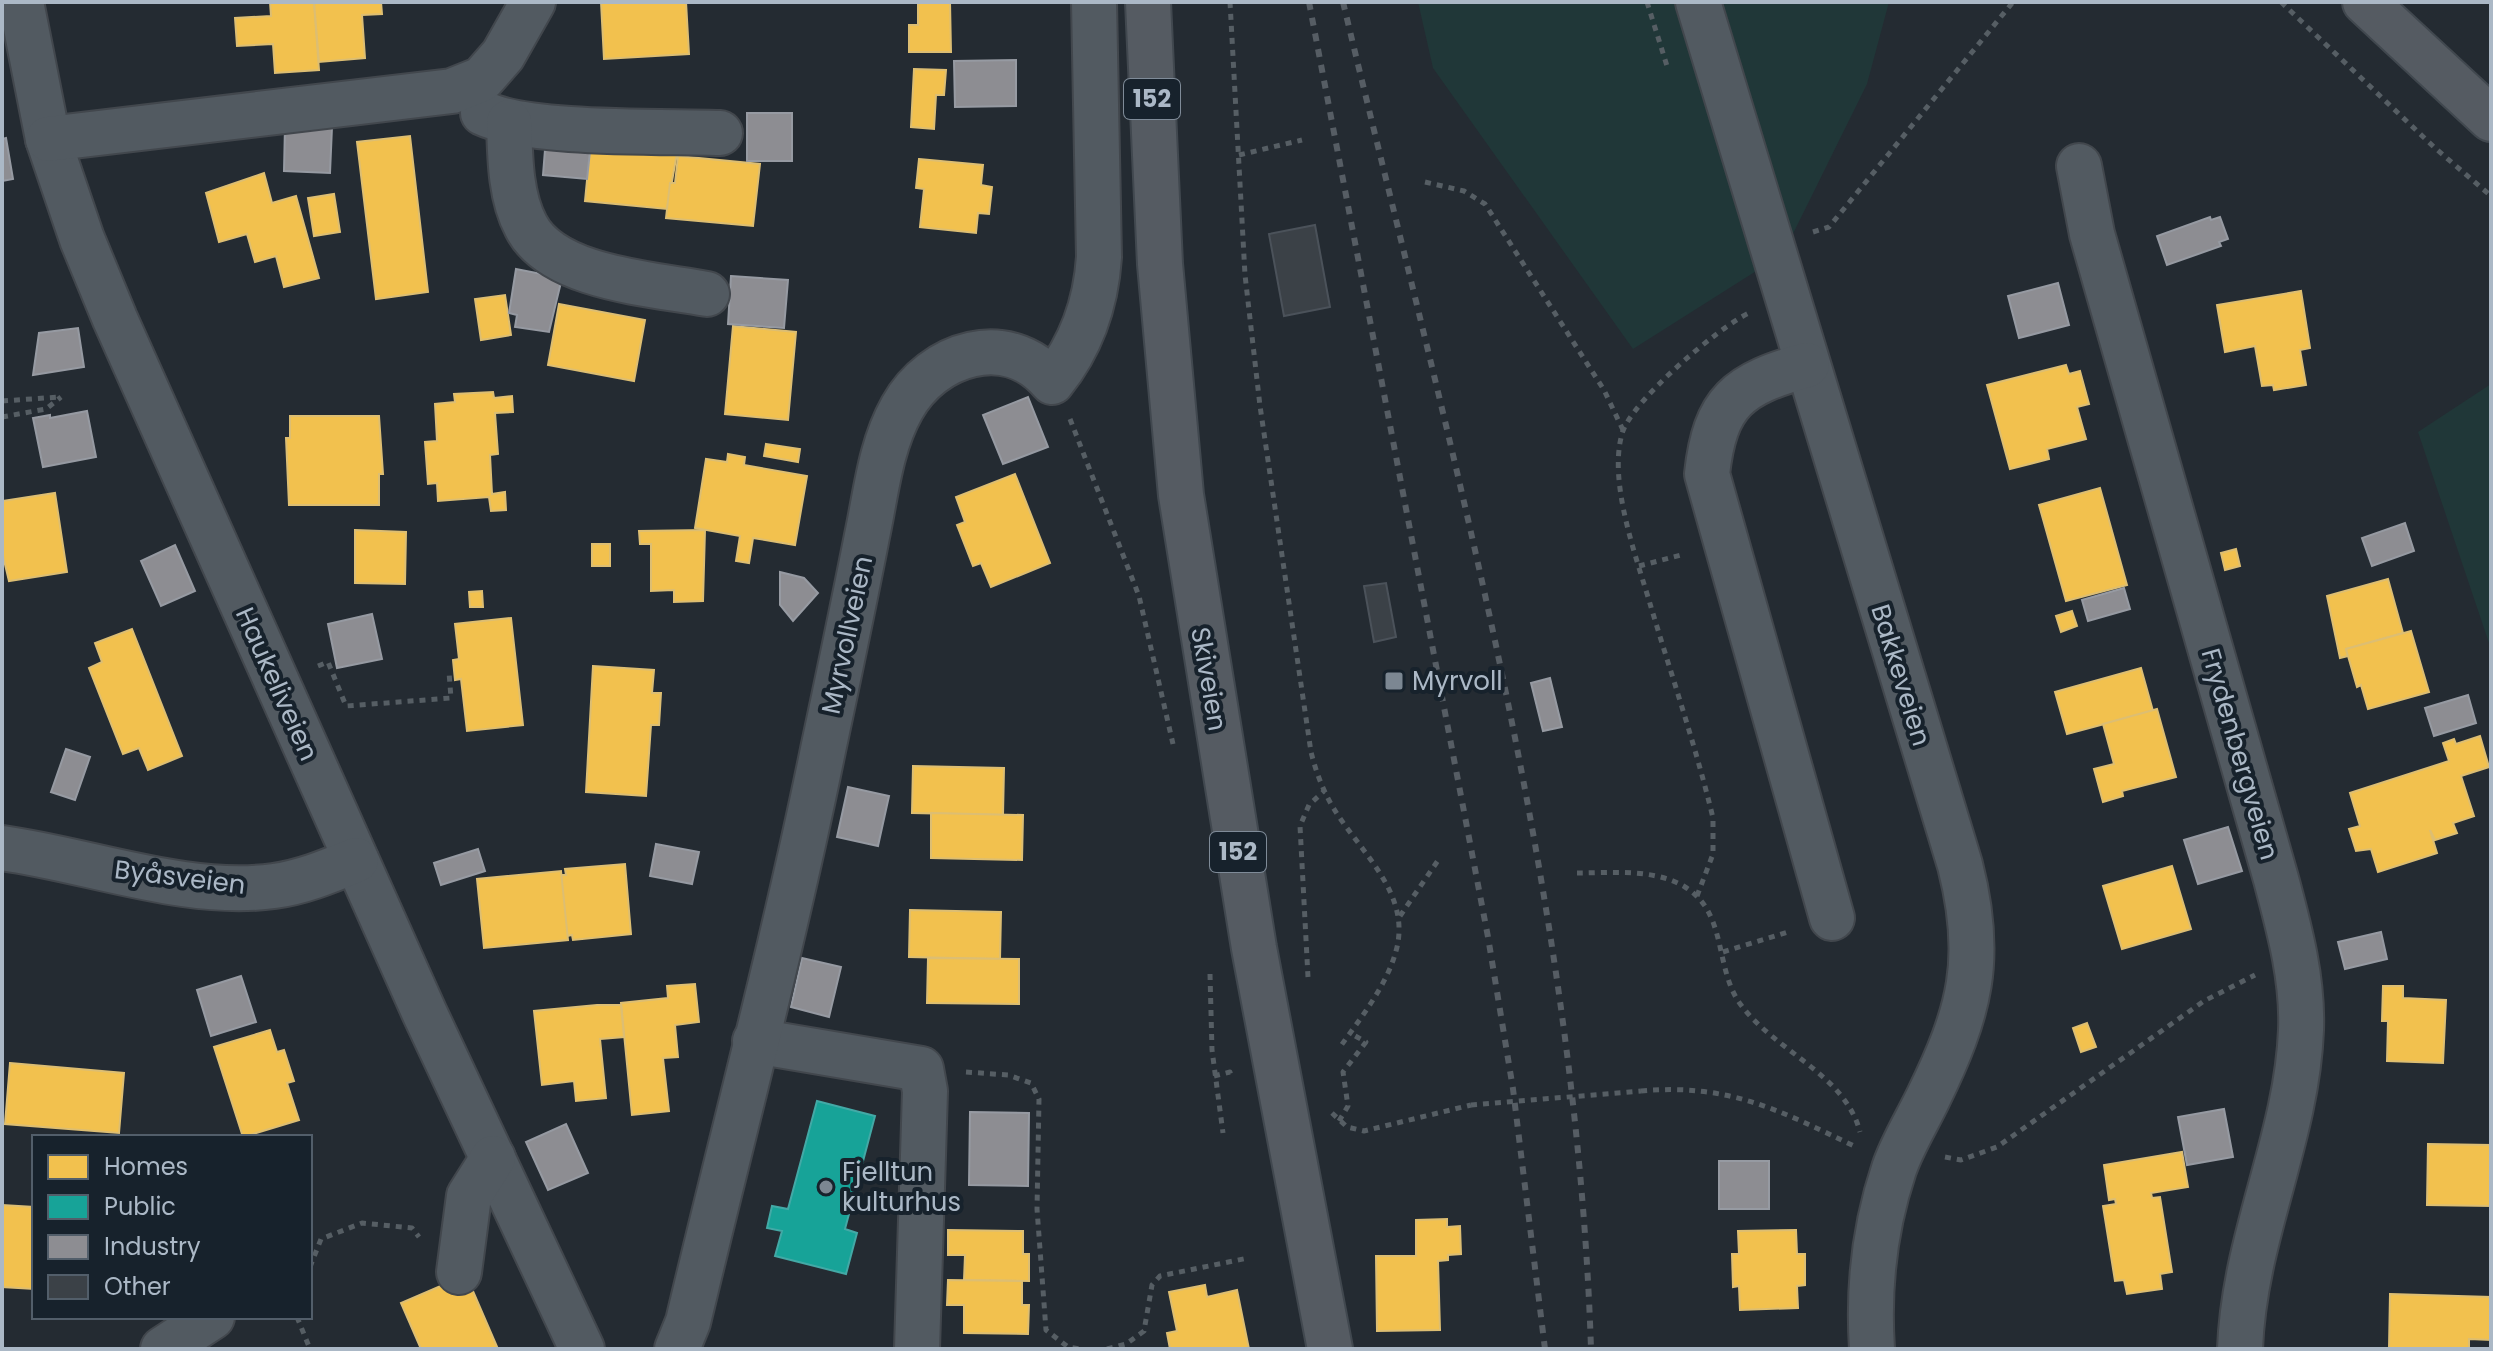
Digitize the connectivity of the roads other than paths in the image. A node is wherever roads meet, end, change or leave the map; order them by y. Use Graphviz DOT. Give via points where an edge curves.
graph roads {
  1 [pos="21,2"];
  2 [pos="533,2"];
  3 [pos="1094,2"];
  4 [pos="1148,2"];
  5 [pos="1698,2"];
  6 [pos="2365,2"];
  7 [pos="452,91"];
  8 [pos="2491,119"];
  9 [pos="509,122"];
  10 [pos="720,133"];
  11 [pos="48,139"];
  12 [pos="2079,166"];
  13 [pos="707,294"];
  14 [pos="1807,365"];
  15 [pos="2,848"];
  16 [pos="356,860"];
  17 [pos="1832,918"];
  18 [pos="755,1041"];
  19 [pos="493,1158"];
  20 [pos="459,1272"];
  21 [pos="221,1319"];
  22 [pos="189,1334"];
  23 [pos="582,1349"];
  24 [pos="677,1349"];
  25 [pos="917,1349"];
  26 [pos="1330,1349"];
  27 [pos="1872,1349"];
  28 [pos="2240,1349"];
  1 -- 11 [label="street, Haukeliveien"];
  2 -- 7 [label="street" via="503,55 482,79"];
  3 -- 18 [label="street, Myrvollveien" via="1098,275 1080,338 1052,382 1015,354 968,354 937,368 914,390 894,423"];
  4 -- 26 [label="main road, Skiveien / 152" via="1160,264 1181,495 1254,948"];
  5 -- 14 [label="street, Bakkeveien"];
  6 -- 8 [label="main road"];
  7 -- 9 [label="street" via="482,113"];
  7 -- 11 [label="street"];
  9 -- 10 [label="street"];
  9 -- 13 [label="street" via="520,213 546,249 604,275"];
  11 -- 16 [label="street, Haukeliveien" via="115,319"];
  12 -- 28 [label="street, Frydenbergveien" via="2096,248 2294,953 2301,1006 2299,1054 2249,1261"];
  14 -- 17 [label="street" via="1746,386 1723,409 1710,442 1707,474"];
  14 -- 27 [label="street, Bakkeveien" via="1960,865 1972,920 1973,969 1963,1013 1895,1167 1879,1221 1872,1273"];
  15 -- 16 [label="street, Byåsveien" via="234,888 296,882"];
  16 -- 19 [label="street, Haukeliveien"];
  18 -- 24 [label="street, Myrvollveien" via="688,1322"];
  18 -- 25 [label="street" via="921,1069 925,1091"];
  19 -- 20 [label="street" via="469,1196"];
  19 -- 23 [label="street, Haukeliveien"];
  21 -- 22 [label="street"];
}
